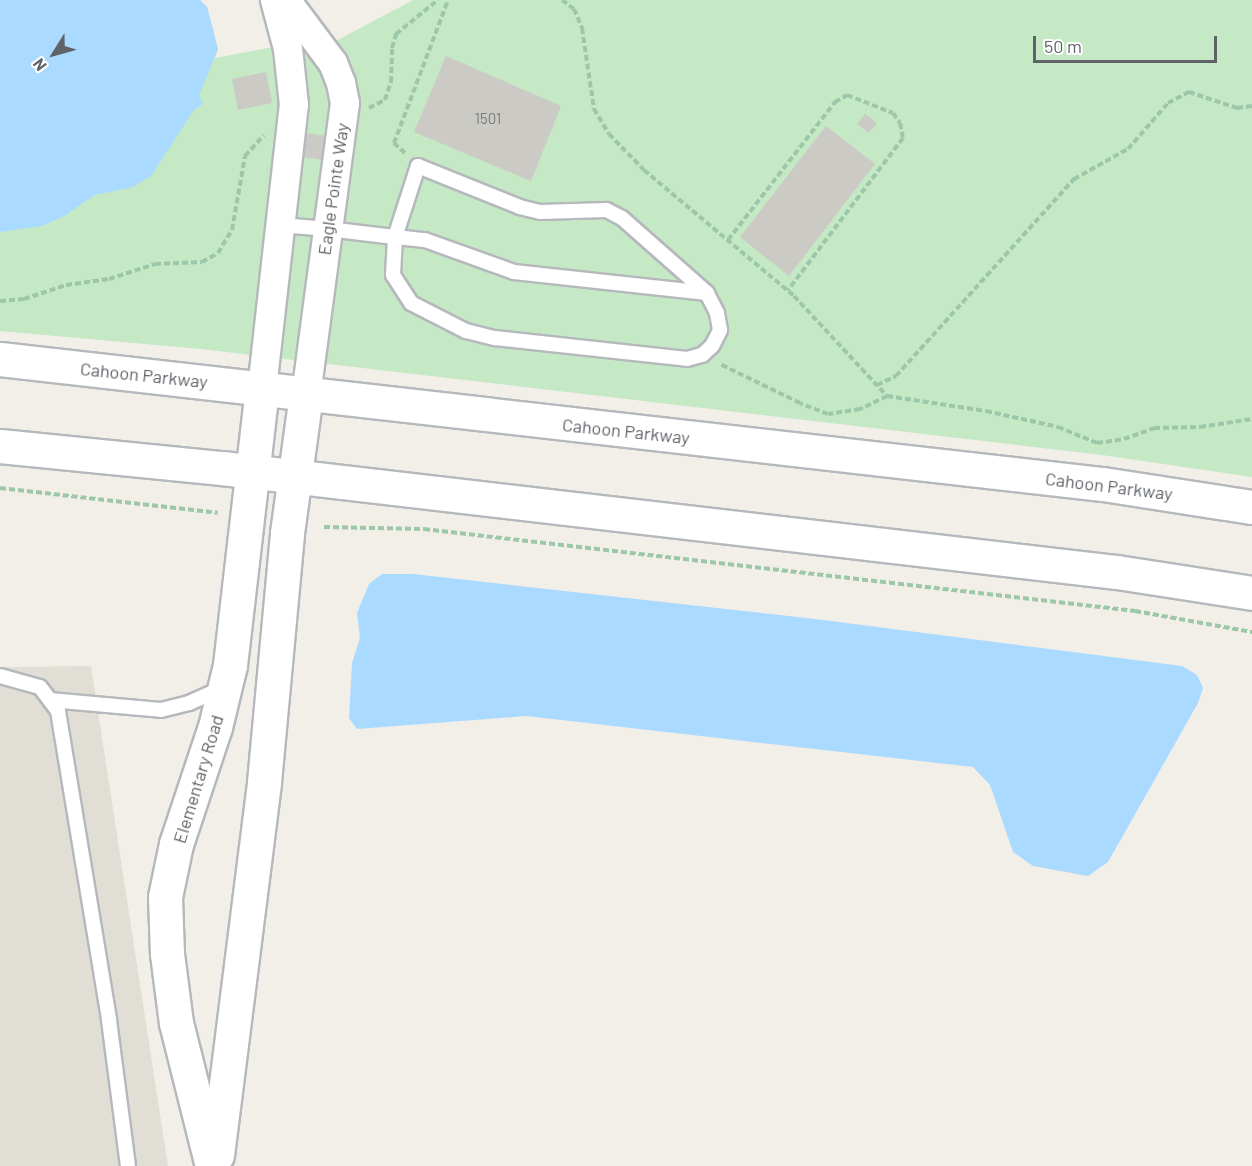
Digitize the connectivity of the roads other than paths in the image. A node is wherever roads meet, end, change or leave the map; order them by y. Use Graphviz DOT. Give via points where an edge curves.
graph roads {
  1 [pos="275,0"];
  2 [pos="286,0"];
  3 [pos="281,225"];
  4 [pos="328,229"];
  5 [pos="395,237"];
  6 [pos="707,293"];
  7 [pos="0,359"];
  8 [pos="262,389"];
  9 [pos="306,394"];
  10 [pos="0,446"];
  11 [pos="254,472"];
  12 [pos="293,476"];
  13 [pos="1252,507"];
  14 [pos="1252,593"];
  15 [pos="0,675"];
  16 [pos="226,687"];
  17 [pos="50,700"];
  18 [pos="128,1166"];
  19 [pos="214,1166"];
  1 -- 3 [label="street" via="288,49 294,105"];
  2 -- 4 [label="street, Eagle Pointe Way" via="333,63 341,83 344,114"];
  3 -- 4 [label="lane"];
  3 -- 8 [label="street"];
  4 -- 5 [label="lane"];
  4 -- 9 [label="street, Eagle Pointe Way"];
  5 -- 6 [label="lane" via="425,240 514,272"];
  5 -- 6 [label="lane" via="418,166 540,212 606,210 622,218"];
  5 -- 6 [label="lane" via="393,275 411,303 466,331 495,338 687,359 702,355 720,330"];
  7 -- 8 [label="street, Cahoon Parkway"];
  8 -- 9 [label="street, Cahoon Parkway"];
  8 -- 11 [label="street, Elementary Road"];
  9 -- 12 [label="street, Elementary Road"];
  9 -- 13 [label="street, Cahoon Parkway" via="1103,484"];
  10 -- 11 [label="street"];
  11 -- 12 [label="street"];
  11 -- 16 [label="street, Elementary Road"];
  12 -- 14 [label="street" via="1117,572"];
  12 -- 19 [label="street, Elementary Road" via="264,782"];
  15 -- 17 [label="lane" via="40,687"];
  16 -- 17 [label="lane" via="161,710"];
  16 -- 19 [label="street, Elementary Road" via="177,844 165,897 176,1023"];
  17 -- 18 [label="lane" via="58,711 76,809"];
}
